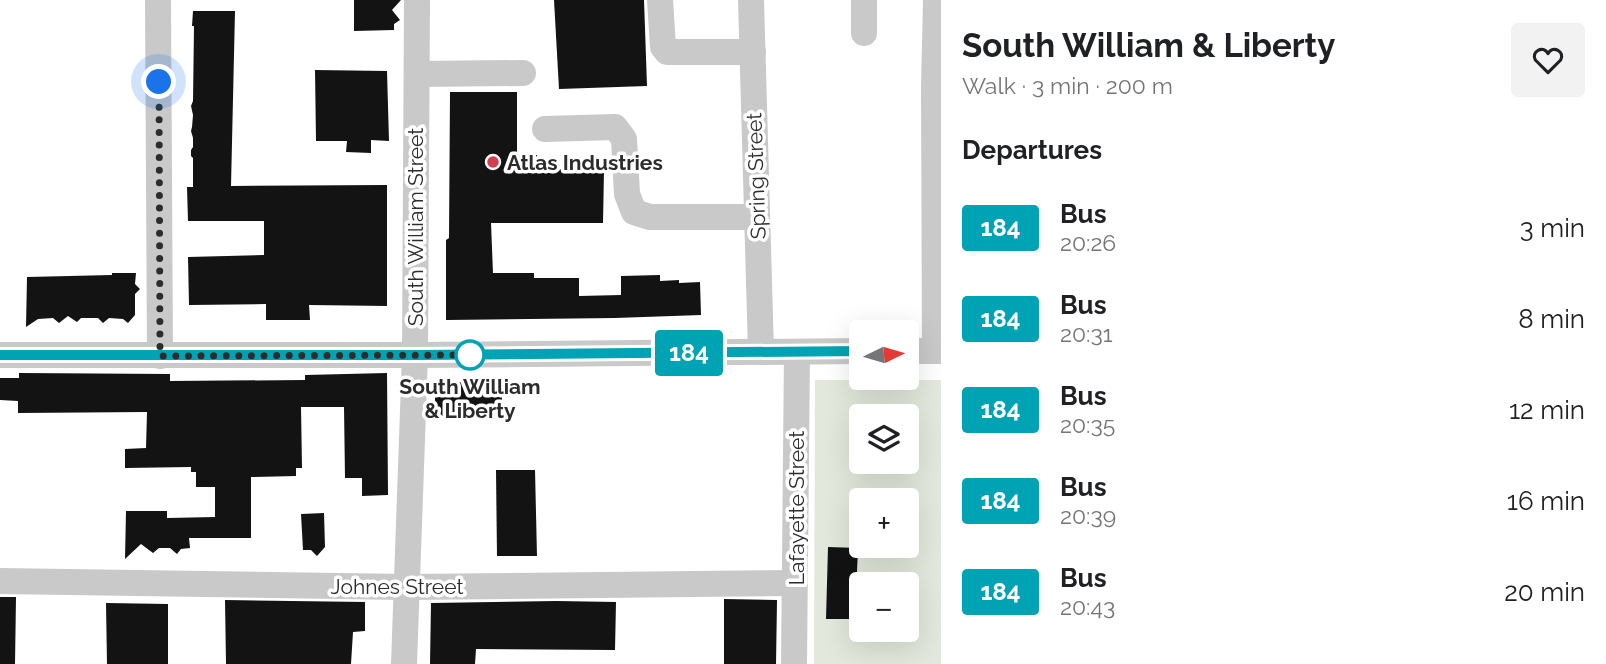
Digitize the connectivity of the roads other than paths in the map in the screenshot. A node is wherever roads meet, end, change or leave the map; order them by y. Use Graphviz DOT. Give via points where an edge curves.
graph roads {
  1 [pos="158,0"];
  2 [pos="417,0"];
  3 [pos="660,0"];
  4 [pos="751,0"];
  5 [pos="864,0"];
  6 [pos="936,0"];
  7 [pos="864,33"];
  8 [pos="753,52"];
  9 [pos="523,73"];
  10 [pos="416,74"];
  11 [pos="545,129"];
  12 [pos="757,217"];
  13 [pos="849,351"];
  14 [pos="919,351"];
  15 [pos="938,351"];
  16 [pos="761,352"];
  17 [pos="797,352"];
  18 [pos="0,355"];
  19 [pos="415,355"];
  20 [pos="160,356"];
  21 [pos="0,581"];
  22 [pos="795,583"];
  23 [pos="407,587"];
  24 [pos="404,664"];
  25 [pos="794,664"];
  1 -- 20 [label="street"];
  2 -- 10 [label="street, South William Street"];
  3 -- 8 [label="street" via="667,52"];
  4 -- 8 [label="street, Spring Street"];
  5 -- 7 [label="street"];
  6 -- 15 [label="street"];
  8 -- 12 [label="street, Spring Street"];
  9 -- 10 [label="street"];
  10 -- 19 [label="street, South William Street"];
  11 -- 12 [label="street" via="615,127 624,139 627,194 634,212 650,217"];
  12 -- 16 [label="street, Spring Street"];
  13 -- 17 [label="street"];
  14 -- 15 [label="street"];
  16 -- 17 [label="street"];
  16 -- 19 [label="street"];
  17 -- 22 [label="street, Lafayette Street"];
  18 -- 20 [label="street"];
  19 -- 20 [label="street"];
  19 -- 23 [label="street, South William Street"];
  21 -- 23 [label="street, Johnes Street"];
  22 -- 23 [label="street, Johnes Street"];
  22 -- 25 [label="street, Lafayette Street"];
  23 -- 24 [label="street, South William Street"];
}
